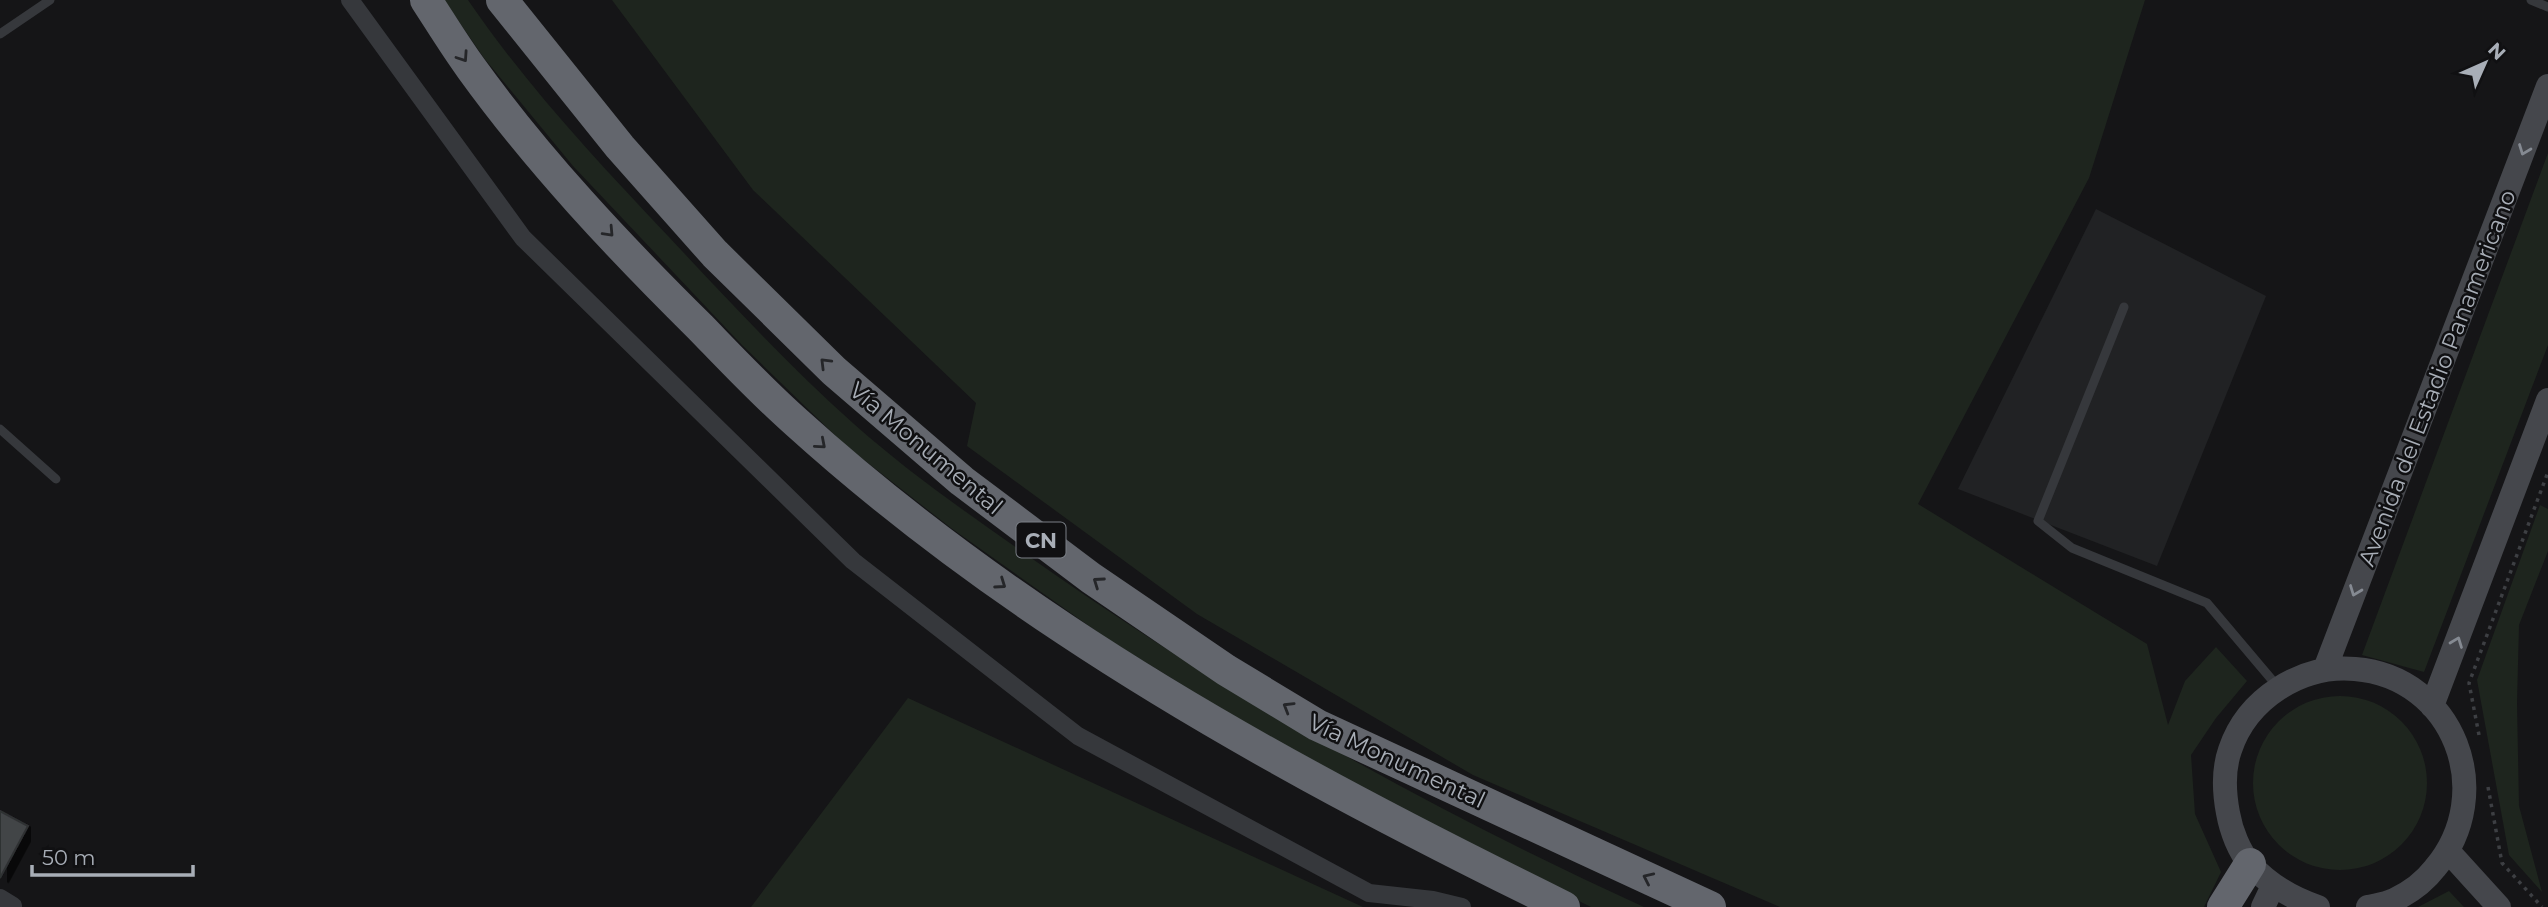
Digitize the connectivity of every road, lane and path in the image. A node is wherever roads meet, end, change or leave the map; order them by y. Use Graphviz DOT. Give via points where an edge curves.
graph roads {
  1 [pos="50,0"];
  2 [pos="350,0"];
  3 [pos="426,0"];
  4 [pos="502,0"];
  5 [pos="2532,0"];
  6 [pos="2548,7"];
  7 [pos="0,34"];
  8 [pos="2548,86"];
  9 [pos="2124,307"];
  10 [pos="2548,400"];
  11 [pos="0,429"];
  12 [pos="2548,472"];
  13 [pos="56,479"];
  14 [pos="2325,669"];
  15 [pos="2278,687"];
  16 [pos="2432,706"];
  17 [pos="2481,747"];
  18 [pos="2488,786"];
  19 [pos="2449,852"];
  20 [pos="2250,864"];
  21 [pos="2268,897"];
  22 [pos="1462,907"];
  23 [pos="1564,907"];
  24 [pos="1710,907"];
  25 [pos="2223,907"];
  26 [pos="2318,907"];
  27 [pos="2368,907"];
  28 [pos="2499,907"];
  29 [pos="2542,907"];
  1 -- 7 [label="lane"];
  2 -- 22 [label="street" via="523,238 853,561 1078,736 1369,893"];
  3 -- 23 [label="highway, CN, one-way" via="471,69 567,186 774,401 869,485 1066,630 1209,719 1410,831"];
  24 -- 4 [label="highway, Vía Monumental / CN, one-way" via="1317,725 1226,670 1037,538 962,481 834,371 715,254 620,147"];
  5 -- 6 [label="lane"];
  8 -- 14 [label="street, Avenida del Estadio Panamericano, one-way"];
  9 -- 15 [label="lane" via="2038,521 2072,548 2207,603"];
  16 -- 10 [label="street, one-way"];
  11 -- 13 [label="lane"];
  12 -- 17 [label="path" via="2469,683"];
  14 -- 15 [label="street"];
  14 -- 16 [label="street" via="2383,674 2410,687"];
  15 -- 20 [label="street" via="2249,715 2230,750 2224,789 2230,828"];
  16 -- 19 [label="street" via="2454,738 2465,776 2463,816"];
  18 -- 29 [label="path" via="2502,863"];
  19 -- 27 [label="street" via="2425,880 2394,900"];
  19 -- 28 [label="street"];
  20 -- 21 [label="street"];
  20 -- 25 [label="highway"];
  21 -- 26 [label="street"];
}
